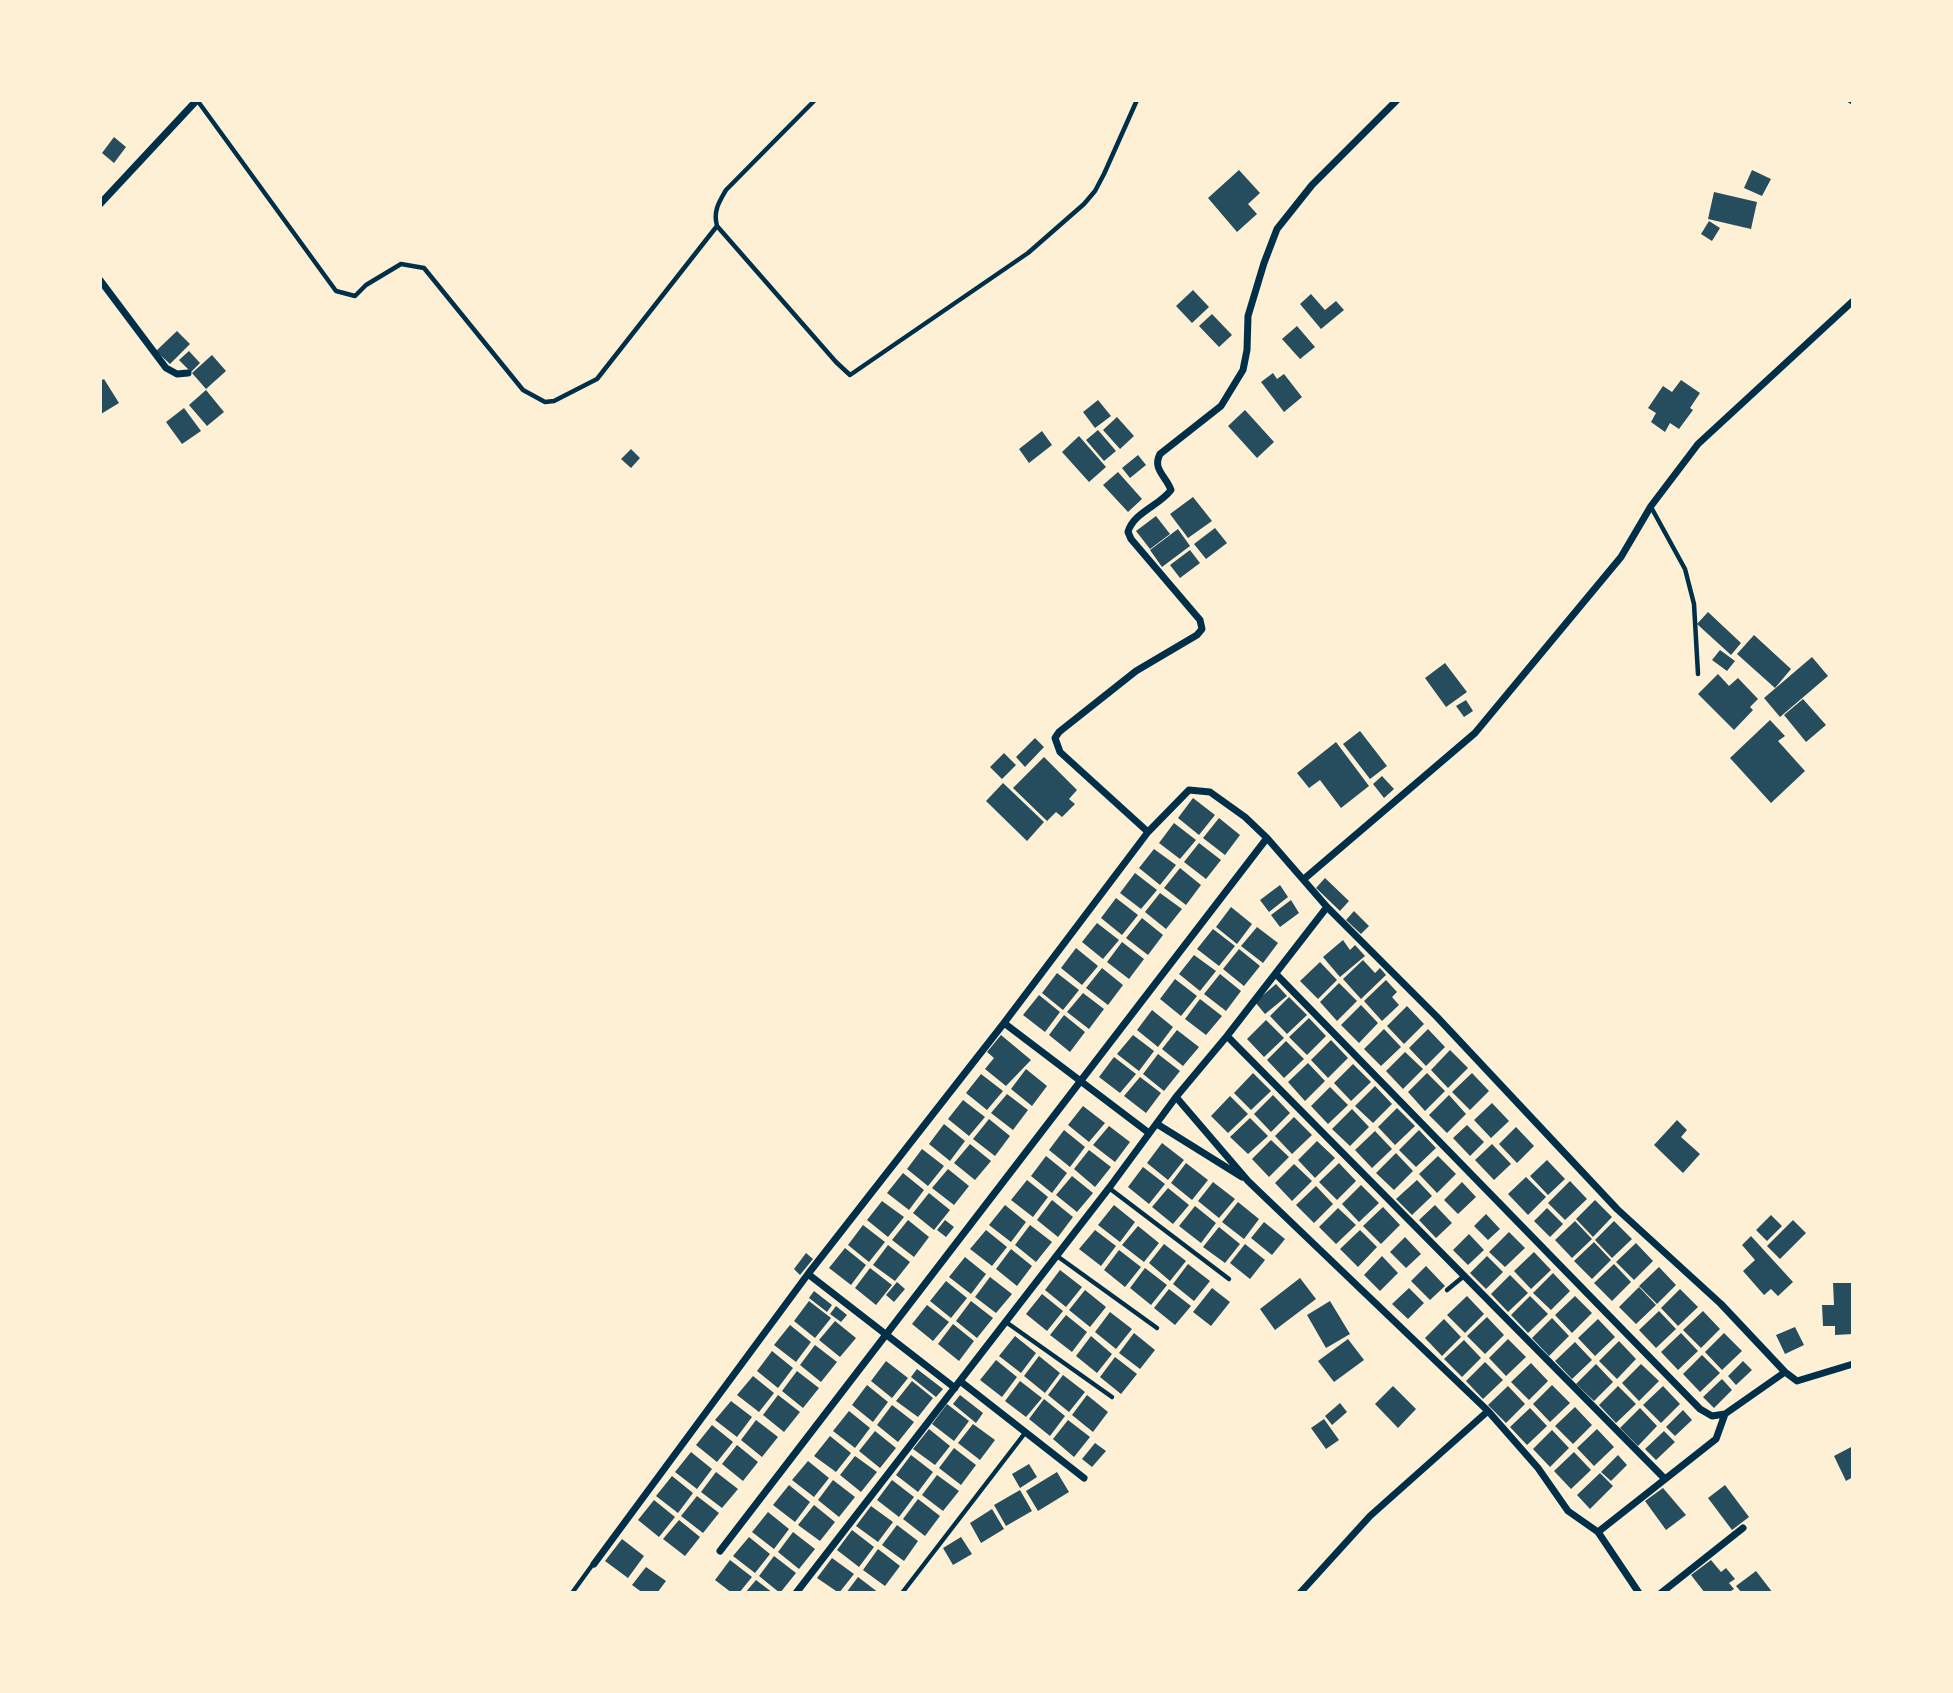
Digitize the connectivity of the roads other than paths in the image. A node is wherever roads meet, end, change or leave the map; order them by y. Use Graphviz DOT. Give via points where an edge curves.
graph roads {
  1 [pos="197,100"];
  2 [pos="815,100"];
  3 [pos="1137,100"];
  4 [pos="1397,100"];
  5 [pos="102,194"];
  6 [pos="100,204"];
  7 [pos="717,226"];
  8 [pos="100,280"];
  9 [pos="1853,301"];
  10 [pos="188,373"];
  11 [pos="1651,506"];
  12 [pos="1699,674"];
  13 [pos="1148,832"];
  14 [pos="1267,838"];
  15 [pos="1304,878"];
  16 [pos="1327,907"];
  17 [pos="1276,974"];
  18 [pos="1004,1023"];
  19 [pos="1227,1036"];
  20 [pos="1079,1082"];
  21 [pos="1177,1097"];
  22 [pos="1157,1124"];
  23 [pos="1149,1133"];
  24 [pos="1248,1181"];
  25 [pos="1109,1188"];
  26 [pos="1057,1256"];
  27 [pos="808,1274"];
  28 [pos="1464,1276"];
  29 [pos="1229,1279"];
  30 [pos="1447,1290"];
  31 [pos="1006,1322"];
  32 [pos="1157,1328"];
  33 [pos="886,1335"];
  34 [pos="1853,1364"];
  35 [pos="1785,1373"];
  36 [pos="960,1381"];
  37 [pos="955,1388"];
  38 [pos="1112,1396"];
  39 [pos="1488,1411"];
  40 [pos="1726,1414"];
  41 [pos="1025,1433"];
  42 [pos="1084,1478"];
  43 [pos="1665,1479"];
  44 [pos="1743,1528"];
  45 [pos="1598,1532"];
  46 [pos="720,1550"];
  47 [pos="594,1563"];
  48 [pos="572,1593"];
  49 [pos="796,1593"];
  50 [pos="902,1593"];
  51 [pos="1300,1593"];
  52 [pos="1639,1593"];
  53 [pos="1661,1593"];
  1 -- 5 [label="street"];
  1 -- 7 [label="lane" via="336,290 355,296 401,264 424,268 523,390 545,402 597,379"];
  2 -- 7 [label="lane" via="726,190 716,209"];
  3 -- 7 [label="lane" via="1104,174 1084,204 1028,253 850,375"];
  4 -- 13 [label="street" via="1312,185 1277,229 1248,316 1243,370 1221,406 1160,454 1158,470 1171,490 1131,523 1131,539 1200,620 1202,629 1136,671 1055,738 1060,752"];
  5 -- 6 [label="street"];
  8 -- 10 [label="street" via="166,368"];
  9 -- 11 [label="street" via="1698,444"];
  11 -- 12 [label="lane" via="1685,569 1694,604"];
  11 -- 15 [label="street" via="1621,557 1475,733"];
  13 -- 14 [label="street" via="1189,790 1196,789 1210,792"];
  13 -- 18 [label="street"];
  14 -- 15 [label="street"];
  14 -- 20 [label="street"];
  15 -- 16 [label="street"];
  16 -- 17 [label="street"];
  16 -- 35 [label="street" via="1617,1209 1721,1304"];
  17 -- 19 [label="street"];
  17 -- 40 [label="street" via="1700,1409 1712,1416"];
  18 -- 20 [label="street"];
  18 -- 27 [label="street"];
  19 -- 21 [label="street"];
  19 -- 28 [label="street"];
  20 -- 23 [label="street"];
  20 -- 33 [label="street"];
  21 -- 22 [label="street"];
  21 -- 24 [label="street"];
  22 -- 23 [label="street"];
  22 -- 24 [label="street"];
  23 -- 25 [label="street"];
  24 -- 39 [label="street"];
  25 -- 26 [label="street"];
  25 -- 29 [label="lane"];
  26 -- 31 [label="street"];
  26 -- 32 [label="lane"];
  27 -- 33 [label="street"];
  27 -- 47 [label="street"];
  28 -- 30 [label="lane"];
  28 -- 43 [label="street"];
  31 -- 36 [label="street"];
  31 -- 38 [label="lane"];
  33 -- 37 [label="street"];
  33 -- 46 [label="street"];
  34 -- 35 [label="street" via="1797,1381"];
  35 -- 40 [label="street"];
  36 -- 37 [label="street"];
  36 -- 41 [label="street"];
  37 -- 49 [label="street"];
  39 -- 45 [label="street" via="1568,1511"];
  39 -- 51 [label="street" via="1370,1516"];
  40 -- 43 [label="street" via="1716,1439"];
  41 -- 42 [label="street"];
  41 -- 50 [label="lane"];
  43 -- 45 [label="street"];
  44 -- 53 [label="street"];
  45 -- 52 [label="street"];
  47 -- 48 [label="lane"];
}
